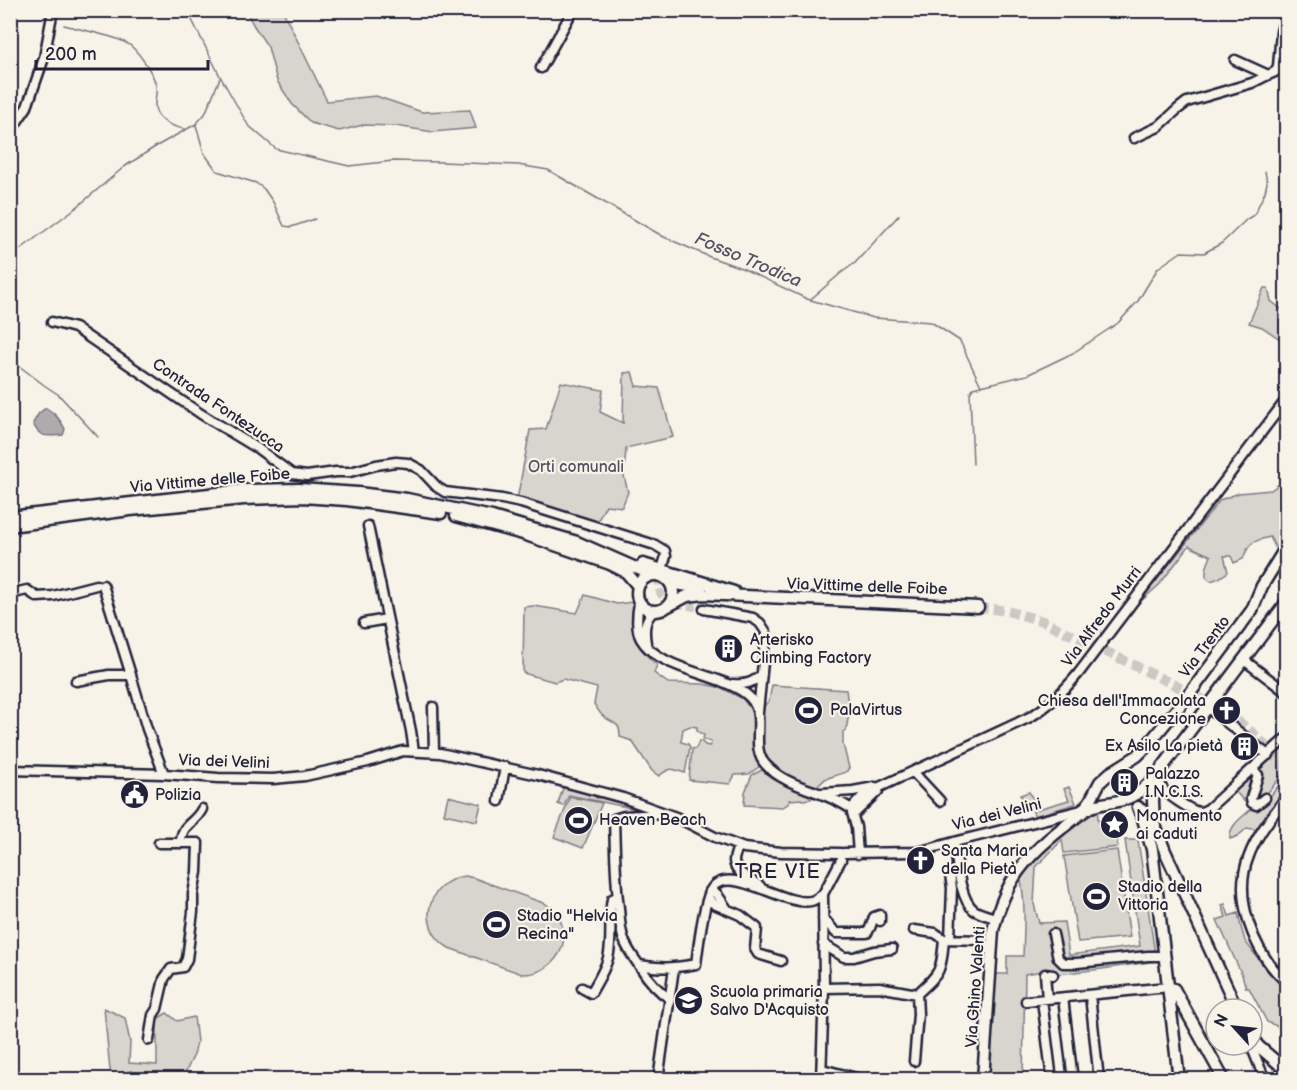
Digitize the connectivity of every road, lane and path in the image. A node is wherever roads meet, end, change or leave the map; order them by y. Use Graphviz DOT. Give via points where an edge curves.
graph roads {
  1 [pos="53,10"];
  2 [pos="573,10"];
  3 [pos="1287,19"];
  4 [pos="1235,60"];
  5 [pos="541,68"];
  6 [pos="1268,75"];
  7 [pos="10,132"];
  8 [pos="1134,138"];
  9 [pos="52,322"];
  10 [pos="1287,400"];
  11 [pos="10,517"];
  12 [pos="10,526"];
  13 [pos="368,526"];
  14 [pos="577,542"];
  15 [pos="1287,547"];
  16 [pos="663,566"];
  17 [pos="652,575"];
  18 [pos="670,583"];
  19 [pos="638,586"];
  20 [pos="10,594"];
  21 [pos="754,598"];
  22 [pos="639,603"];
  23 [pos="1287,603"];
  24 [pos="668,606"];
  25 [pos="978,607"];
  26 [pos="704,609"];
  27 [pos="653,612"];
  28 [pos="387,619"];
  29 [pos="364,623"];
  30 [pos="647,646"];
  31 [pos="1244,660"];
  32 [pos="762,674"];
  33 [pos="131,675"];
  34 [pos="76,681"];
  35 [pos="728,684"];
  36 [pos="1287,692"];
  37 [pos="433,707"];
  38 [pos="1207,707"];
  39 [pos="758,712"];
  40 [pos="1287,738"];
  41 [pos="414,752"];
  42 [pos="434,752"];
  43 [pos="1268,755"];
  44 [pos="1164,765"];
  45 [pos="505,767"];
  46 [pos="10,770"];
  47 [pos="1253,770"];
  48 [pos="913,772"];
  49 [pos="164,774"];
  50 [pos="1156,776"];
  51 [pos="885,785"];
  52 [pos="819,793"];
  53 [pos="1287,797"];
  54 [pos="1265,798"];
  55 [pos="1124,800"];
  56 [pos="499,801"];
  57 [pos="940,801"];
  58 [pos="1110,802"];
  59 [pos="1085,806"];
  60 [pos="1138,807"];
  61 [pos="202,809"];
  62 [pos="853,811"];
  63 [pos="669,814"];
  64 [pos="1154,823"];
  65 [pos="954,842"];
  66 [pos="159,843"];
  67 [pos="181,843"];
  68 [pos="738,846"];
  69 [pos="1152,849"];
  70 [pos="858,854"];
  71 [pos="838,858"];
  72 [pos="959,870"];
  73 [pos="768,891"];
  74 [pos="823,894"];
  75 [pos="709,895"];
  76 [pos="617,897"];
  77 [pos="996,918"];
  78 [pos="823,919"];
  79 [pos="880,921"];
  80 [pos="914,930"];
  81 [pos="1053,934"];
  82 [pos="947,939"];
  83 [pos="983,940"];
  84 [pos="823,944"];
  85 [pos="891,950"];
  86 [pos="1164,956"];
  87 [pos="781,961"];
  88 [pos="639,965"];
  89 [pos="674,969"];
  90 [pos="1053,975"];
  91 [pos="1287,982"];
  92 [pos="1168,987"];
  93 [pos="582,988"];
  94 [pos="824,988"];
  95 [pos="916,994"];
  96 [pos="1090,995"];
  97 [pos="1232,997"];
  98 [pos="1063,998"];
  99 [pos="670,999"];
  100 [pos="1044,999"];
  101 [pos="1026,1002"];
  102 [pos="1181,1003"];
  103 [pos="1170,1008"];
  104 [pos="149,1040"];
  105 [pos="1264,1049"];
  106 [pos="1256,1057"];
  107 [pos="914,1061"];
  108 [pos="822,1069"];
  109 [pos="1287,1070"];
  110 [pos="658,1080"];
  111 [pos="821,1080"];
  112 [pos="864,1080"];
  113 [pos="983,1080"];
  114 [pos="1052,1080"];
  115 [pos="1073,1080"];
  116 [pos="1099,1080"];
  117 [pos="1179,1080"];
  118 [pos="1224,1080"];
  119 [pos="1265,1080"];
  1 -- 7 [label="street" via="44,58 27,107"];
  2 -- 5 [label="street"];
  3 -- 6 [label="street" via="1281,32 1278,66"];
  4 -- 6 [label="street"];
  6 -- 8 [label="street" via="1187,102 1158,127"];
  9 -- 16 [label="street, Contrada Fontezucca" via="75,328 292,474 350,472 408,463 441,490 521,503 655,545 665,551"];
  10 -- 48 [label="street, Via Alfredo Murri" via="1062,693 1030,717"];
  11 -- 14 [label="main road, Via Vittime delle Foibe" via="207,493 299,489 407,499 492,517"];
  12 -- 19 [label="main road, Via Vittime delle Foibe" via="244,499 347,500 462,517 510,530 623,569"];
  13 -- 28 [label="street"];
  14 -- 17 [label="main road, Via Vittime delle Foibe"];
  14 -- 21 [label="main road"];
  15 -- 59 [label="main road, Via Trento" via="1252,610 1160,731 1137,756 1100,782"];
  17 -- 18 [label="main road" via="662,576"];
  17 -- 19 [label="main road"];
  18 -- 21 [label="main road, Via Vittime delle Foibe"];
  18 -- 24 [label="main road" via="673,594"];
  19 -- 22 [label="main road"];
  20 -- 33 [label="street" via="27,590 37,597 53,596 100,585"];
  21 -- 24 [label="main road, Via Vittime delle Foibe" via="696,595"];
  21 -- 25 [label="main road, Via Vittime delle Foibe"];
  22 -- 27 [label="main road"];
  22 -- 30 [label="street" via="639,633"];
  23 -- 31 [label="main road"];
  24 -- 27 [label="main road"];
  26 -- 32 [label="street" via="753,618 760,623 766,632"];
  27 -- 30 [label="street" via="646,621"];
  28 -- 29 [label="street"];
  28 -- 41 [label="street"];
  30 -- 35 [label="street" via="665,659"];
  31 -- 36 [label="street"];
  31 -- 38 [label="main road"];
  32 -- 35 [label="street" via="752,683"];
  32 -- 39 [label="street"];
  33 -- 34 [label="street"];
  33 -- 49 [label="street"];
  35 -- 39 [label="street" via="752,699"];
  37 -- 42 [label="street"];
  38 -- 43 [label="street"];
  38 -- 44 [label="main road"];
  39 -- 52 [label="street" via="758,750 765,765"];
  40 -- 43 [label="street"];
  41 -- 42 [label="street, Via dei Velini"];
  41 -- 49 [label="street, Via dei Velini" via="403,751 305,776 273,779"];
  42 -- 45 [label="street, Via dei Velini"];
  43 -- 47 [label="street"];
  44 -- 47 [label="street" via="1162,789 1198,812 1208,809"];
  44 -- 50 [label="main road"];
  45 -- 56 [label="street"];
  45 -- 63 [label="street, Via dei Velini" via="607,793"];
  46 -- 49 [label="street, Via dei Velini"];
  47 -- 54 [label="street" via="1258,775 1252,803 1256,805"];
  48 -- 51 [label="street, Via Alfredo Murri"];
  48 -- 57 [label="street"];
  50 -- 55 [label="main road" via="1139,793"];
  50 -- 64 [label="main road"];
  51 -- 52 [label="street"];
  51 -- 62 [label="street" via="862,797"];
  52 -- 62 [label="street"];
  53 -- 91 [label="street" via="1252,849 1243,887 1251,930 1274,970"];
  55 -- 58 [label="main road, Via dei Velini"];
  55 -- 60 [label="main road"];
  58 -- 59 [label="main road, Via dei Velini"];
  58 -- 59 [label="main road" via="1101,800"];
  59 -- 65 [label="street, Via dei Velini"];
  59 -- 77 [label="main road, Via Ghino Valenti" via="1027,859 1006,891"];
  60 -- 64 [label="main road"];
  60 -- 69 [label="main road"];
  61 -- 67 [label="street" via="183,830"];
  62 -- 70 [label="street"];
  63 -- 68 [label="street, Via dei Velini"];
  63 -- 76 [label="street" via="614,819"];
  64 -- 69 [label="main road"];
  64 -- 97 [label="main road"];
  65 -- 70 [label="street, Via dei Velini" via="918,852"];
  65 -- 72 [label="street"];
  66 -- 67 [label="street"];
  67 -- 104 [label="street" via="198,843 187,959 183,967 171,969 164,979"];
  68 -- 71 [label="street, Via dei Velini"];
  68 -- 73 [label="street" via="734,865"];
  69 -- 86 [label="main road"];
  70 -- 71 [label="street, Via dei Velini"];
  71 -- 74 [label="street"];
  72 -- 77 [label="street" via="969,904"];
  72 -- 82 [label="street" via="950,875"];
  73 -- 74 [label="street" via="805,902"];
  73 -- 75 [label="street" via="729,880 713,886"];
  74 -- 78 [label="street"];
  75 -- 87 [label="street" via="717,894 727,909 757,928 758,954"];
  75 -- 89 [label="street" via="696,964"];
  76 -- 88 [label="street" via="624,943"];
  76 -- 93 [label="street" via="612,899 608,959 591,993"];
  77 -- 113 [label="main road, Via Ghino Valenti"];
  78 -- 79 [label="street" via="836,933 867,933 874,917 880,915"];
  78 -- 84 [label="street"];
  80 -- 82 [label="street"];
  81 -- 86 [label="street" via="1058,958 1063,963"];
  82 -- 83 [label="street"];
  82 -- 95 [label="street" via="939,972"];
  84 -- 85 [label="street" via="844,957"];
  84 -- 94 [label="street"];
  86 -- 92 [label="main road"];
  88 -- 89 [label="street"];
  88 -- 99 [label="street" via="649,981"];
  89 -- 99 [label="street"];
  90 -- 100 [label="street" via="1045,975"];
  92 -- 96 [label="street"];
  92 -- 102 [label="main road" via="1174,989"];
  92 -- 103 [label="main road"];
  94 -- 95 [label="street" via="879,987"];
  94 -- 108 [label="street"];
  95 -- 107 [label="street"];
  96 -- 98 [label="street"];
  96 -- 116 [label="street"];
  98 -- 100 [label="street"];
  98 -- 115 [label="street"];
  99 -- 110 [label="street"];
  100 -- 101 [label="street"];
  100 -- 114 [label="street"];
  102 -- 103 [label="main road" via="1173,1002"];
  102 -- 118 [label="main road"];
  103 -- 117 [label="main road"];
  105 -- 109 [label="main road"];
  106 -- 119 [label="street"];
  108 -- 111 [label="street"];
  108 -- 112 [label="street"];
}
